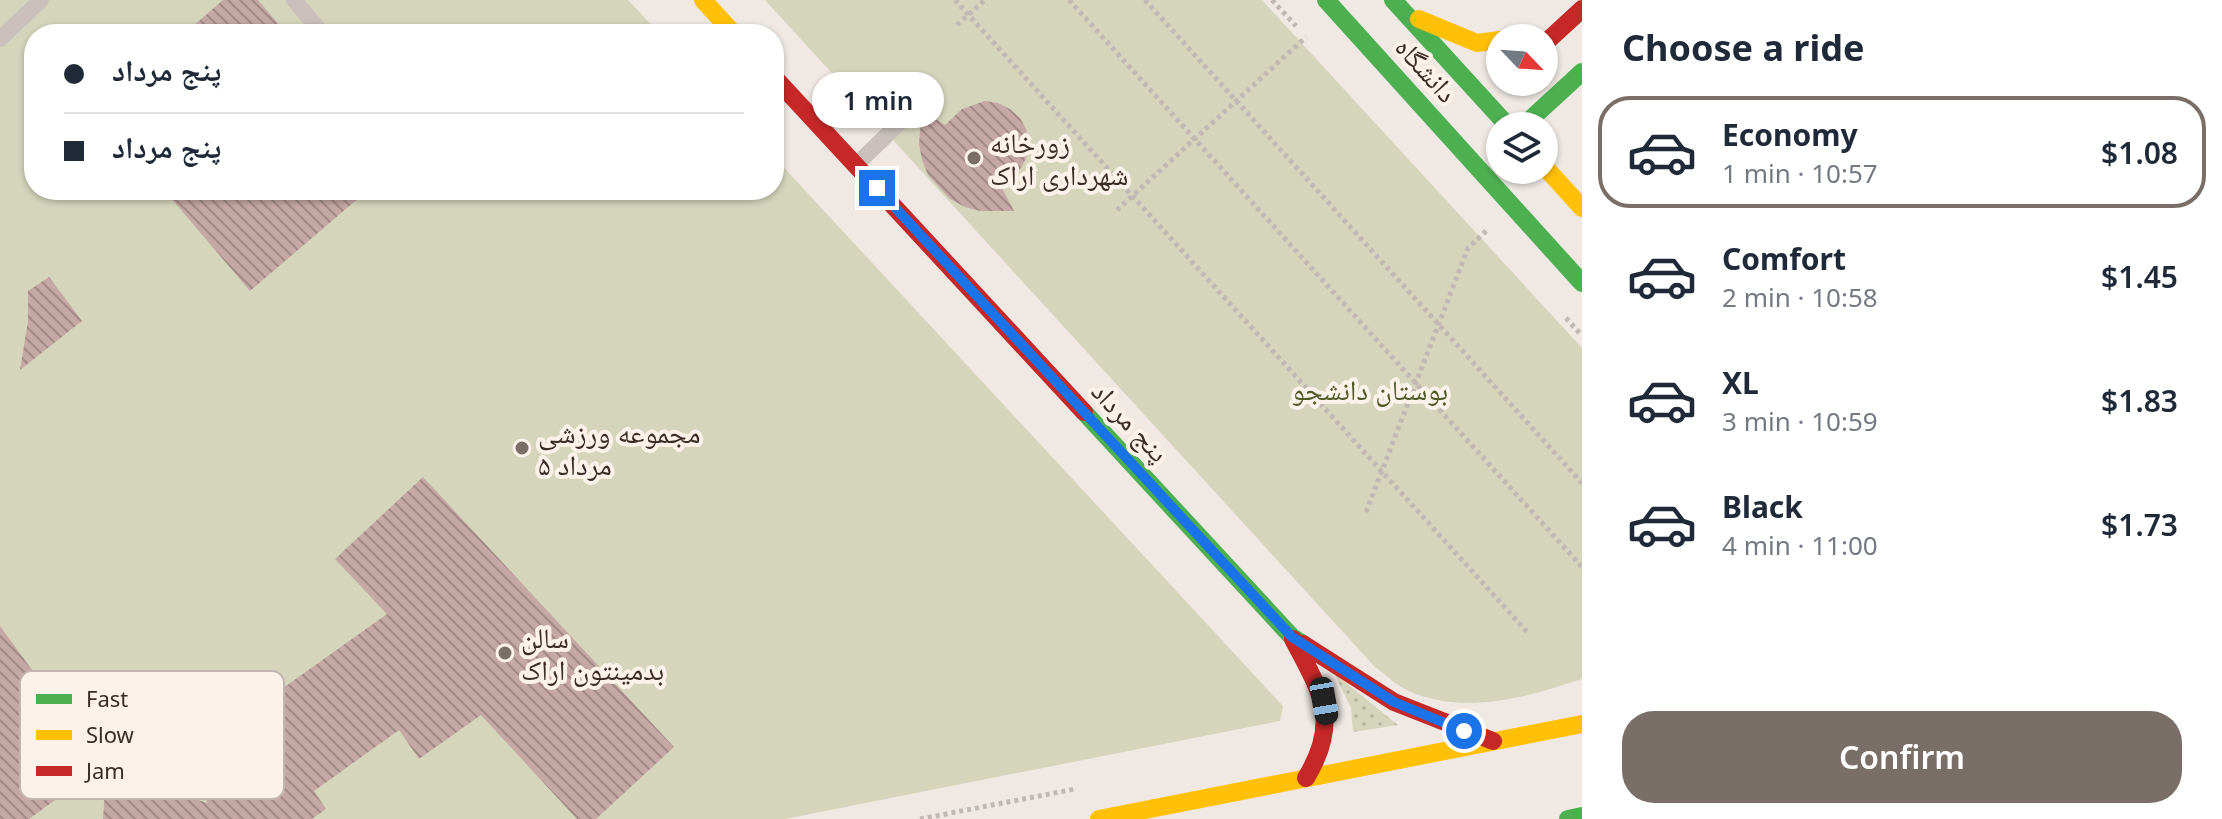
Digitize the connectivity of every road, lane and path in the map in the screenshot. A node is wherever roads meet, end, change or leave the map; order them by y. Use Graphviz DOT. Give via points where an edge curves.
graph roads {
  1 [pos="41,0"];
  2 [pos="294,0"];
  3 [pos="703,0"];
  4 [pos="955,0"];
  5 [pos="985,0"];
  6 [pos="1069,0"];
  7 [pos="1145,0"];
  8 [pos="1326,0"];
  9 [pos="1399,6"];
  10 [pos="1582,9"];
  11 [pos="969,15"];
  12 [pos="314,24"];
  13 [pos="725,24"];
  14 [pos="957,25"];
  15 [pos="1558,30"];
  16 [pos="1306,37"];
  17 [pos="0,39"];
  18 [pos="1486,42"];
  19 [pos="1582,72"];
  20 [pos="784,88"];
  21 [pos="925,98"];
  22 [pos="1237,101"];
  23 [pos="1499,112"];
  24 [pos="1538,112"];
  25 [pos="1194,139"];
  26 [pos="856,165"];
  27 [pos="1558,181"];
  28 [pos="1133,196"];
  29 [pos="1582,208"];
  30 [pos="1117,210"];
  31 [pos="1486,231"];
  32 [pos="1582,283"];
  33 [pos="1439,324"];
  34 [pos="1416,383"];
  35 [pos="1382,471"];
  36 [pos="1582,483"];
  37 [pos="1366,512"];
  38 [pos="1582,567"];
  39 [pos="1529,634"];
  40 [pos="1292,637"];
  41 [pos="1582,724"];
  42 [pos="1493,741"];
  43 [pos="1306,778"];
  44 [pos="1582,816"];
  45 [pos="1099,819"];
  46 [pos="1568,819"];
  1 -- 17 [label="lane"];
  2 -- 12 [label="lane"];
  3 -- 13 [label="street"];
  4 -- 11 [label="path"];
  5 -- 11 [label="path"];
  6 -- 25 [label="path"];
  7 -- 22 [label="path"];
  8 -- 32 [label="street, دانشگاه"];
  9 -- 18 [label="street" via="1477,43"];
  9 -- 23 [label="street, دانشگاه" via="1488,94"];
  10 -- 15 [label="street"];
  11 -- 14 [label="path"];
  11 -- 28 [label="path"];
  16 -- 22 [label="path"];
  19 -- 24 [label="street"];
  20 -- 26 [label="street, پنج مرداد"];
  21 -- 26 [label="lane"];
  22 -- 25 [label="path"];
  22 -- 33 [label="path"];
  25 -- 28 [label="path"];
  25 -- 34 [label="path"];
  26 -- 40 [label="street, پنج مرداد"];
  27 -- 29 [label="street"];
  28 -- 30 [label="path"];
  28 -- 35 [label="path"];
  31 -- 33 [label="path" via="1468,248"];
  33 -- 34 [label="path"];
  33 -- 36 [label="path"];
  34 -- 35 [label="path"];
  34 -- 38 [label="path"];
  35 -- 37 [label="path"];
  35 -- 39 [label="path"];
  40 -- 42 [label="street, پنج مرداد" via="1394,702"];
  40 -- 43 [label="street" via="1324,701 1328,724 1317,762"];
  41 -- 42 [label="street"];
  42 -- 43 [label="street"];
  43 -- 45 [label="street"];
  44 -- 46 [label="street"];
}
